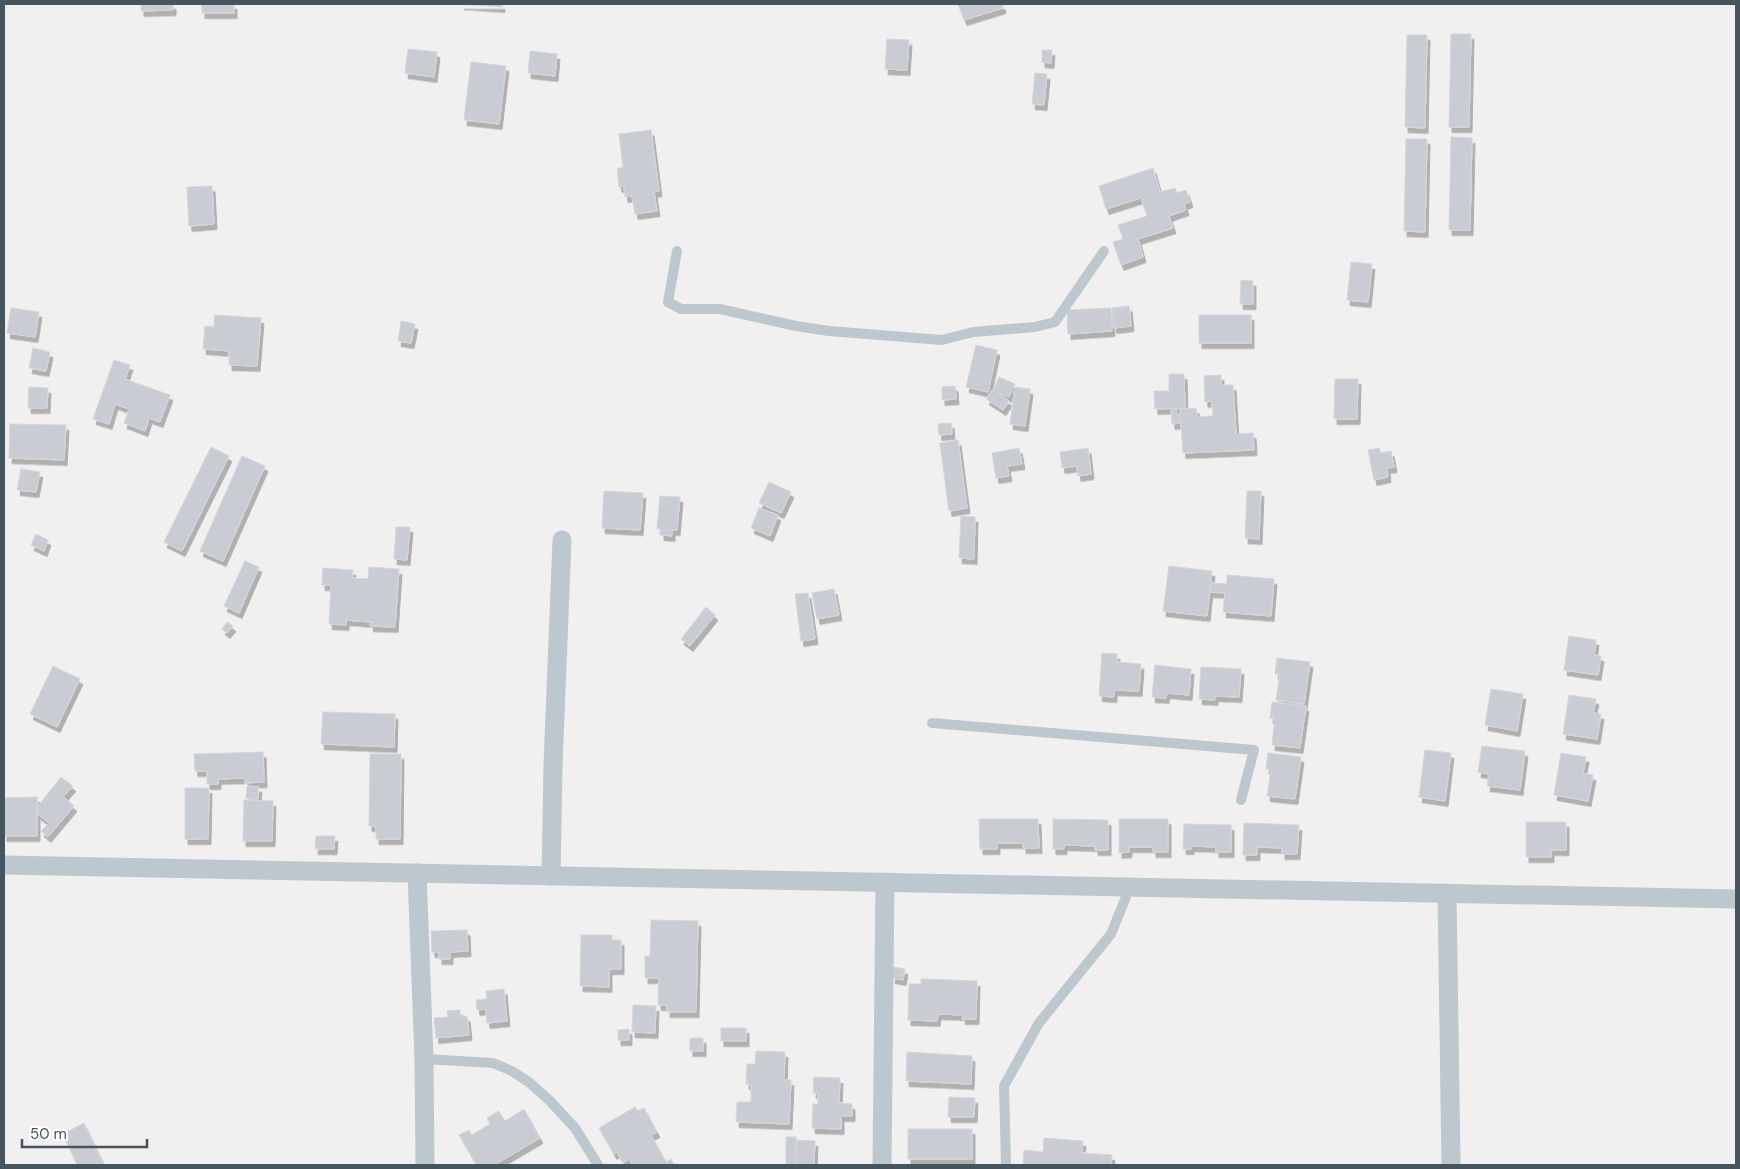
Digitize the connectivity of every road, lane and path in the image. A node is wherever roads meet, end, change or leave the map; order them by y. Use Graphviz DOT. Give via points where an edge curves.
graph roads {
  1 [pos="677,251"];
  2 [pos="1104,251"];
  3 [pos="562,540"];
  4 [pos="932,723"];
  5 [pos="1241,800"];
  6 [pos="4,865"];
  7 [pos="417,873"];
  8 [pos="551,876"];
  9 [pos="886,882"];
  10 [pos="1130,887"];
  11 [pos="1447,893"];
  12 [pos="1736,899"];
  13 [pos="424,1059"];
  14 [pos="425,1165"];
  15 [pos="598,1165"];
  16 [pos="882,1165"];
  17 [pos="1006,1165"];
  18 [pos="1451,1165"];
  1 -- 2 [label="lane" via="668,302 681,309 720,310 829,331 942,340 973,332 1035,327 1054,322"];
  3 -- 8 [label="street"];
  4 -- 5 [label="lane" via="1254,750"];
  6 -- 7 [label="street"];
  7 -- 8 [label="street"];
  7 -- 13 [label="street"];
  8 -- 9 [label="street"];
  9 -- 10 [label="street"];
  9 -- 16 [label="street"];
  10 -- 11 [label="street"];
  10 -- 17 [label="lane" via="1110,934 1039,1023 1004,1086"];
  11 -- 12 [label="street"];
  11 -- 18 [label="street"];
  13 -- 14 [label="street"];
  13 -- 15 [label="lane" via="493,1063 512,1072 557,1107 575,1128"];
}
